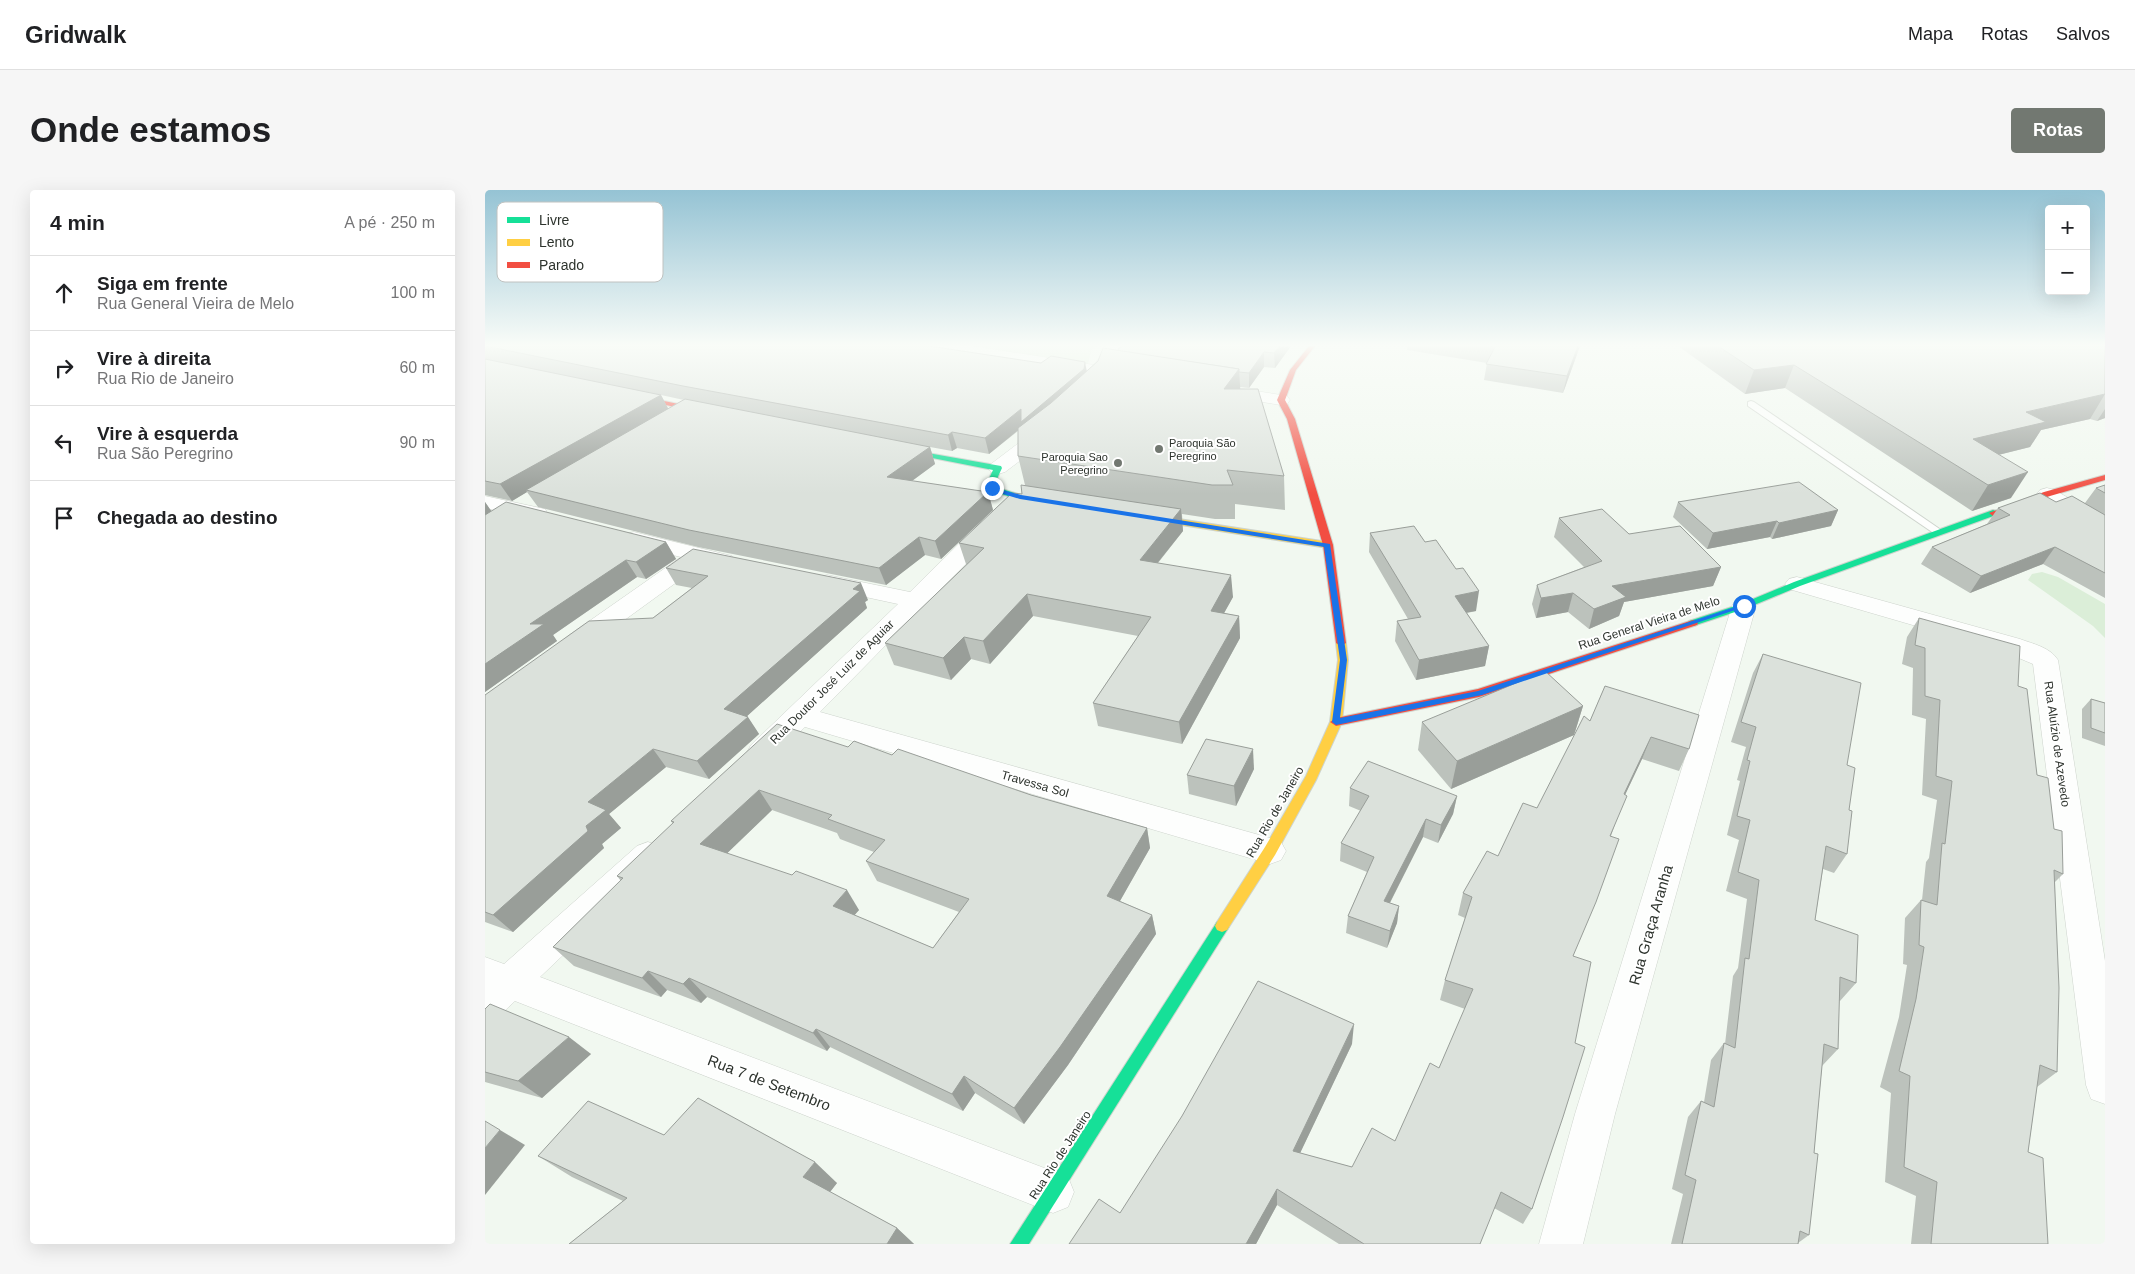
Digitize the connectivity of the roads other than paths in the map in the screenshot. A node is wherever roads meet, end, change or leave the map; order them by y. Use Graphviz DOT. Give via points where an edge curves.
graph roads {
  1 [pos="631,395"];
  2 [pos="1251,395"];
  3 [pos="1283,395"];
  4 [pos="1281,400"];
  5 [pos="1751,404"];
  6 [pos="690,408"];
  7 [pos="728,416"];
  8 [pos="1061,418"];
  9 [pos="664,423"];
  10 [pos="883,446"];
  11 [pos="998,468"];
  12 [pos="2105,477"];
  13 [pos="543,494"];
  14 [pos="2047,494"];
  15 [pos="1020,497"];
  16 [pos="1058,503"];
  17 [pos="517,508"];
  18 [pos="489,512"];
  19 [pos="1135,515"];
  20 [pos="555,518"];
  21 [pos="2105,527"];
  22 [pos="1939,532"];
  23 [pos="612,534"];
  24 [pos="1327,545"];
  25 [pos="698,556"];
  26 [pos="747,566"];
  27 [pos="806,578"];
  28 [pos="1797,584"];
  29 [pos="914,600"];
  30 [pos="1744,606"];
  31 [pos="556,656"];
  32 [pos="800,716"];
  33 [pos="1336,722"];
  34 [pos="742,769"];
  35 [pos="669,836"];
  36 [pos="1270,851"];
  37 [pos="493,987"];
  38 [pos="2105,1085"];
  39 [pos="1053,1192"];
  40 [pos="1019,1244"];
  41 [pos="1561,1244"];
  1 -- 6 [label="street"];
  2 -- 4 [label="street"];
  3 -- 4 [label="street"];
  4 -- 24 [label="street, Rua Rio de Janeiro" via="1291,419"];
  5 -- 22 [label="lane"];
  6 -- 7 [label="street"];
  6 -- 9 [label="street"];
  8 -- 11 [label="street"];
  10 -- 11 [label="street"];
  11 -- 15 [label="street" via="992,488"];
  12 -- 14 [label="street, Rua General Vieira de Melo"];
  13 -- 17 [label="street"];
  14 -- 21 [label="street"];
  14 -- 22 [label="street, Rua General Vieira de Melo"];
  15 -- 16 [label="street"];
  15 -- 29 [label="street, Rua Doutor José Luiz de Aguiar"];
  17 -- 18 [label="street"];
  17 -- 20 [label="street"];
  19 -- 24 [label="street"];
  22 -- 28 [label="street, Rua General Vieira de Melo"];
  23 -- 25 [label="street"];
  24 -- 33 [label="street, Rua Rio de Janeiro" via="1343,660"];
  25 -- 26 [label="street"];
  25 -- 31 [label="street"];
  27 -- 29 [label="street"];
  28 -- 30 [label="street, Rua General Vieira de Melo"];
  28 -- 38 [label="street, Rua Aluízio de Azevedo" via="2011,645 2045,660"];
  29 -- 32 [label="street, Rua Doutor José Luiz de Aguiar"];
  30 -- 33 [label="street, Rua General Vieira de Melo" via="1479,693"];
  30 -- 41 [label="street, Rua Graça Aranha" via="1595,1114"];
  32 -- 34 [label="street, Rua Doutor José Luiz de Aguiar"];
  32 -- 36 [label="street, Travessa Sol"];
  33 -- 36 [label="street, Rua Rio de Janeiro" via="1312,777"];
  35 -- 37 [label="street"];
  36 -- 39 [label="street, Rua Rio de Janeiro"];
  37 -- 39 [label="street, Rua 7 de Setembro"];
  39 -- 40 [label="street, Rua Rio de Janeiro"];
}
